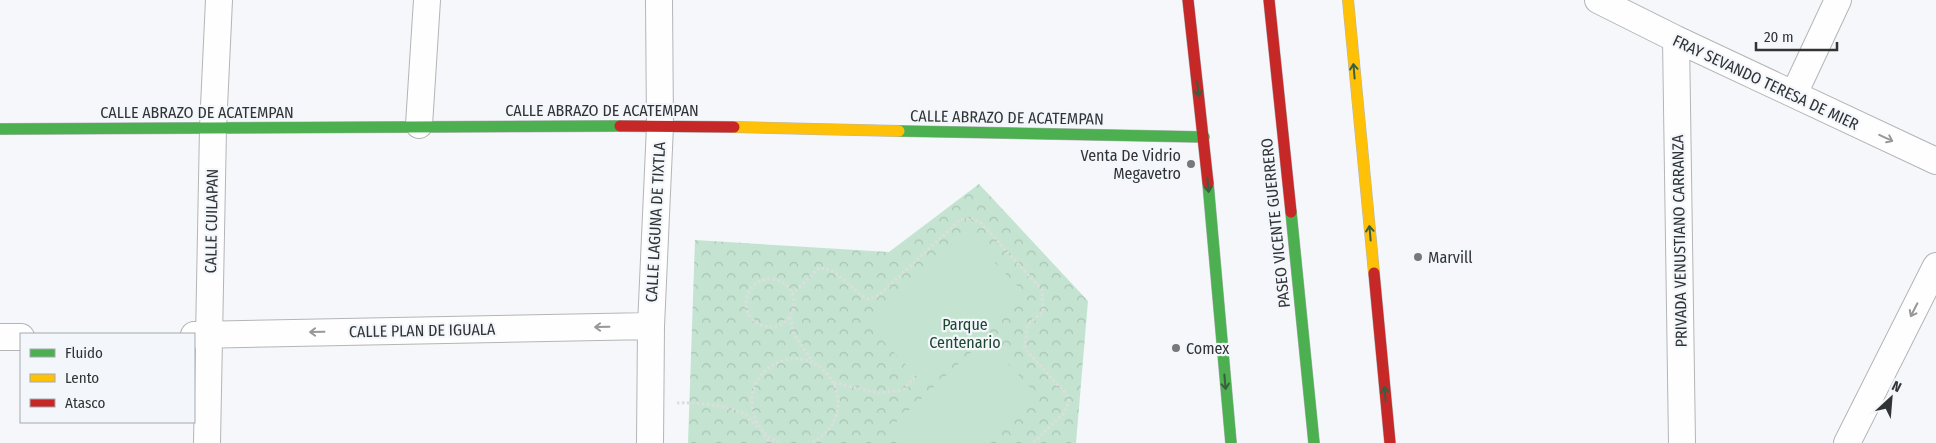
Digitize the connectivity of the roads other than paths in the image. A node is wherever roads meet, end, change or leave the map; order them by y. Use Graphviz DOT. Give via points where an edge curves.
graph roads {
  1 [pos="219,0"];
  2 [pos="427,0"];
  3 [pos="659,0"];
  4 [pos="1188,0"];
  5 [pos="1269,0"];
  6 [pos="1348,0"];
  7 [pos="1838,0"];
  8 [pos="1601,1"];
  9 [pos="1201,17"];
  10 [pos="1676,39"];
  11 [pos="1193,42"];
  12 [pos="1794,94"];
  13 [pos="419,125"];
  14 [pos="660,126"];
  15 [pos="212,128"];
  16 [pos="0,129"];
  17 [pos="1204,137"];
  18 [pos="1936,161"];
  19 [pos="1936,266"];
  20 [pos="651,326"];
  21 [pos="202,335"];
  22 [pos="0,337"];
  23 [pos="20,337"];
  24 [pos="207,443"];
  25 [pos="650,443"];
  26 [pos="1231,443"];
  27 [pos="1314,443"];
  28 [pos="1390,443"];
  29 [pos="1682,443"];
  30 [pos="1847,443"];
  1 -- 15 [label="street, CALLE CUILAPAN"];
  2 -- 13 [label="street"];
  3 -- 14 [label="street, CALLE LAGUNA DE TIXTLA"];
  4 -- 11 [label="main road"];
  5 -- 27 [label="main road, PASEO VICENTE GUERRERO"];
  28 -- 6 [label="main road, one-way"];
  7 -- 12 [label="street"];
  8 -- 10 [label="street, FRAY SEVANDO TERESA DE MIER"];
  9 -- 11 [label="main road"];
  10 -- 12 [label="street, FRAY SEVANDO TERESA DE MIER"];
  10 -- 29 [label="street, PRIVADA VENUSTIANO CARRANZA"];
  11 -- 17 [label="main road, one-way"];
  12 -- 18 [label="street, FRAY SEVANDO TERESA DE MIER, one-way"];
  13 -- 14 [label="main road, CALLE ABRAZO DE ACATEMPAN"];
  13 -- 15 [label="main road, CALLE ABRAZO DE ACATEMPAN"];
  14 -- 17 [label="main road, CALLE ABRAZO DE ACATEMPAN"];
  14 -- 20 [label="street, CALLE LAGUNA DE TIXTLA"];
  15 -- 16 [label="main road, CALLE ABRAZO DE ACATEMPAN"];
  15 -- 21 [label="street, CALLE CUILAPAN"];
  17 -- 26 [label="main road, one-way"];
  19 -- 30 [label="street, one-way"];
  20 -- 21 [label="street, CALLE PLAN DE IGUALA, one-way"];
  20 -- 25 [label="street, CALLE LAGUNA DE TIXTLA"];
  21 -- 24 [label="street, CALLE CUILAPAN"];
  22 -- 23 [label="street"];
}
